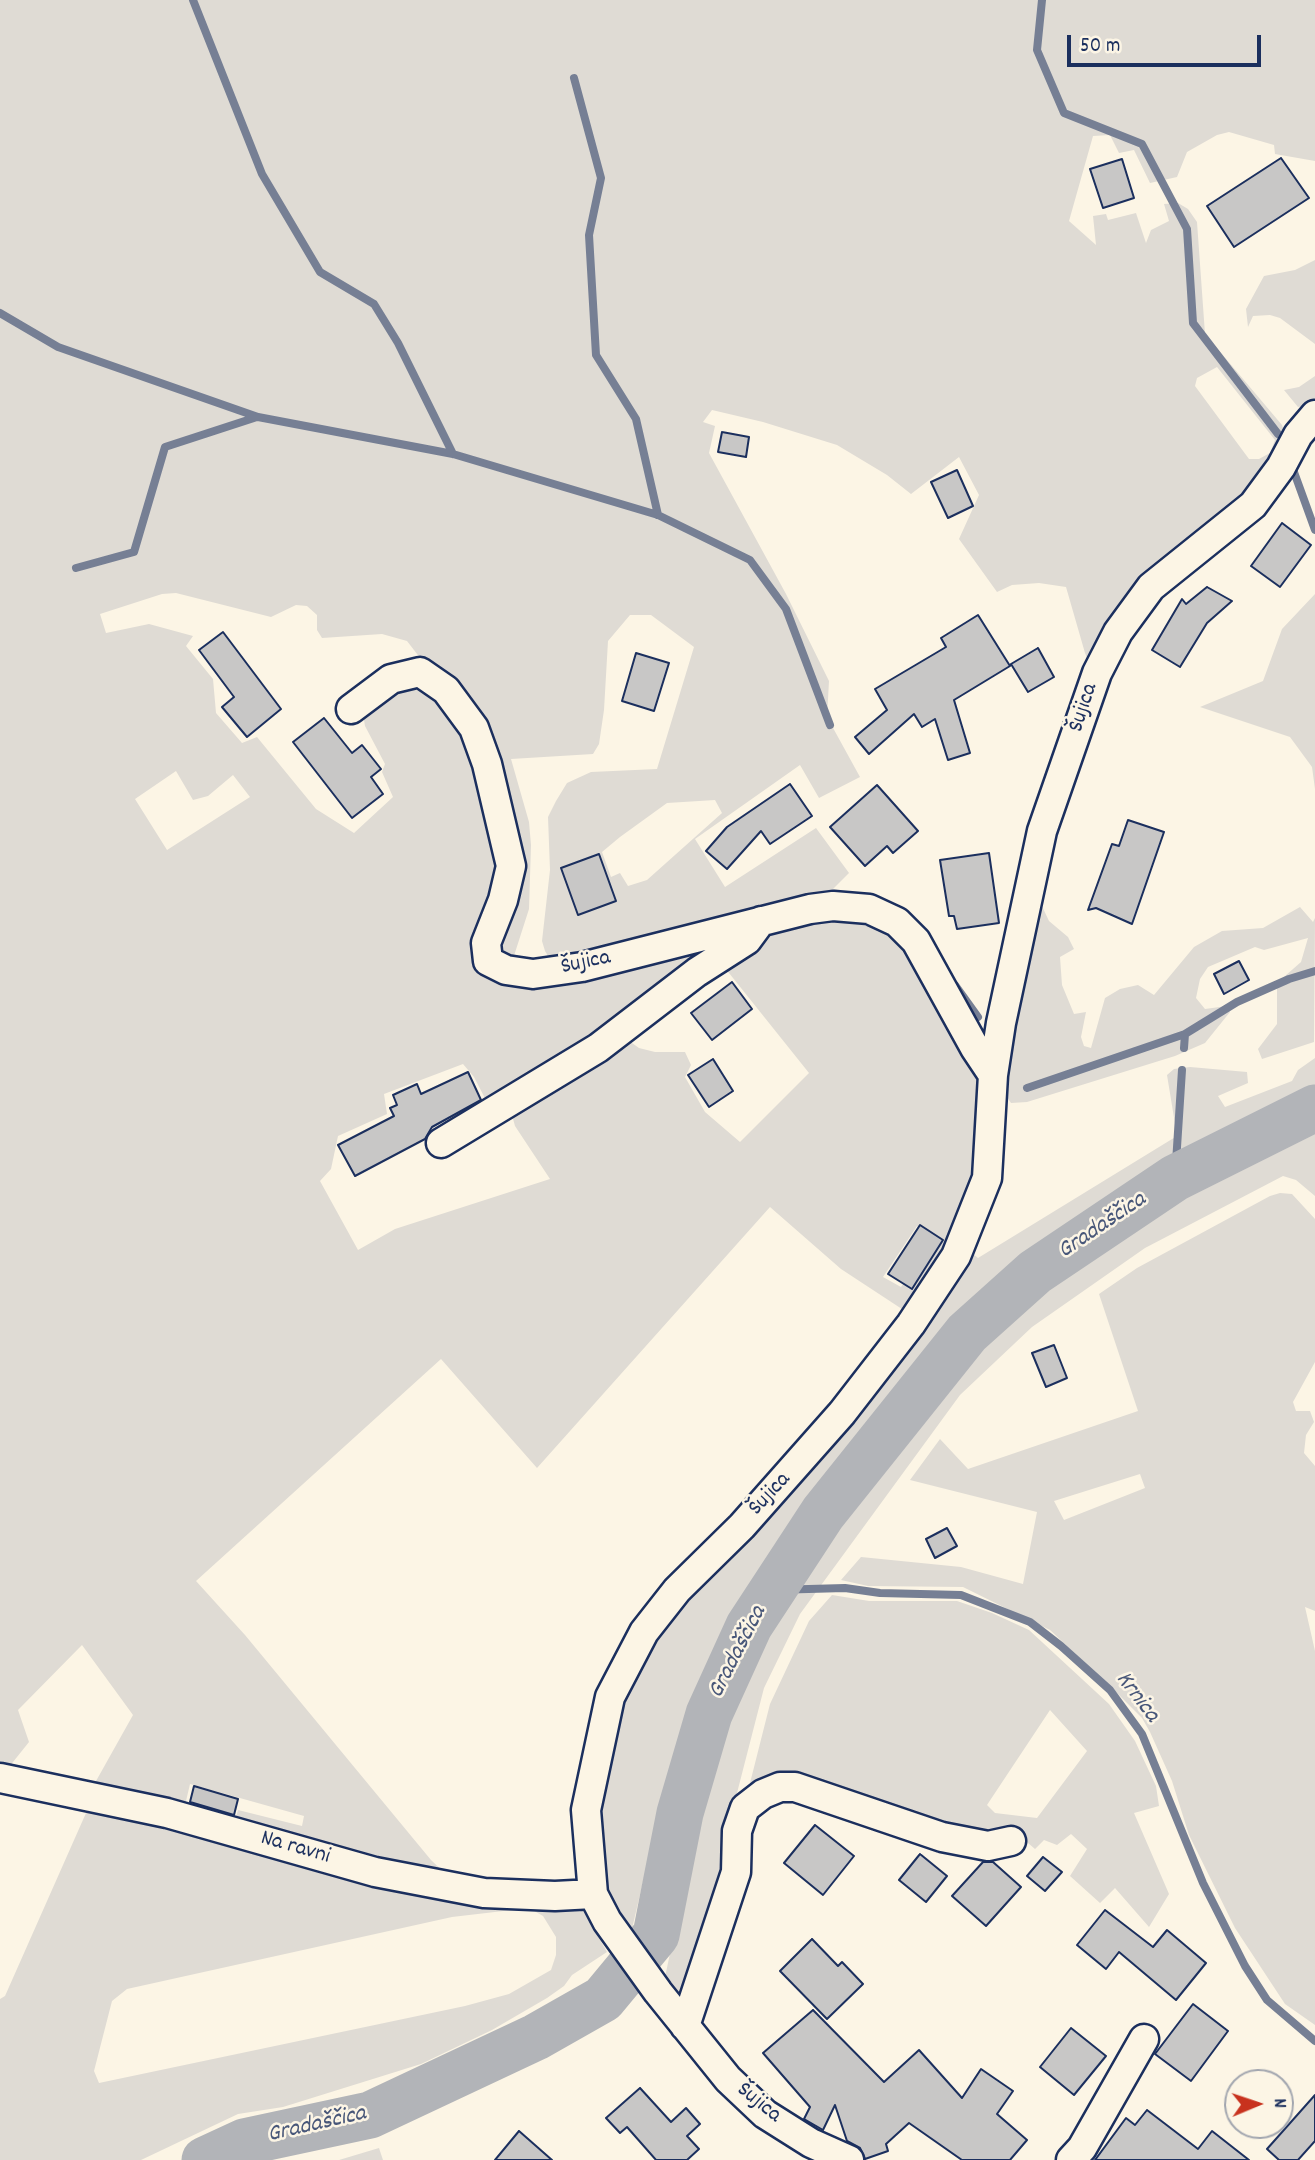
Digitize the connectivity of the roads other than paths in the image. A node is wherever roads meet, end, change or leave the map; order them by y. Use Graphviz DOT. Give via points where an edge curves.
graph roads {
  1 [pos="1315,415"];
  2 [pos="351,709"];
  3 [pos="761,921"];
  4 [pos="993,1075"];
  5 [pos="440,1143"];
  6 [pos="0,1779"];
  7 [pos="1011,1841"];
  8 [pos="593,1894"];
  9 [pos="685,2026"];
  10 [pos="1144,2039"];
  11 [pos="849,2160"];
  12 [pos="1071,2160"];
  1 -- 4 [label="street, Šujica" via="1253,505 1151,587 1118,632 1097,674 1042,831"];
  2 -- 3 [label="street, Šujica" via="391,679 420,672 446,690 474,728 511,866 486,943 488,961 506,970 533,974 582,967"];
  3 -- 4 [label="street, Šujica" via="833,906 869,909 897,922 928,961"];
  3 -- 5 [label="street" via="747,940 598,1048"];
  4 -- 8 [label="street, Šujica" via="987,1178 956,1256 911,1324 827,1431 644,1632 610,1697 586,1810"];
  6 -- 8 [label="street, Na ravni" via="167,1813 375,1872 484,1893"];
  7 -- 9 [label="street" via="988,1846 942,1837 795,1787 764,1794 745,1808 737,1831 736,1872"];
  8 -- 9 [label="street, Šujica" via="607,1921"];
  9 -- 11 [label="street, Šujica" via="728,2079 765,2114"];
  10 -- 12 [label="street"];
}
